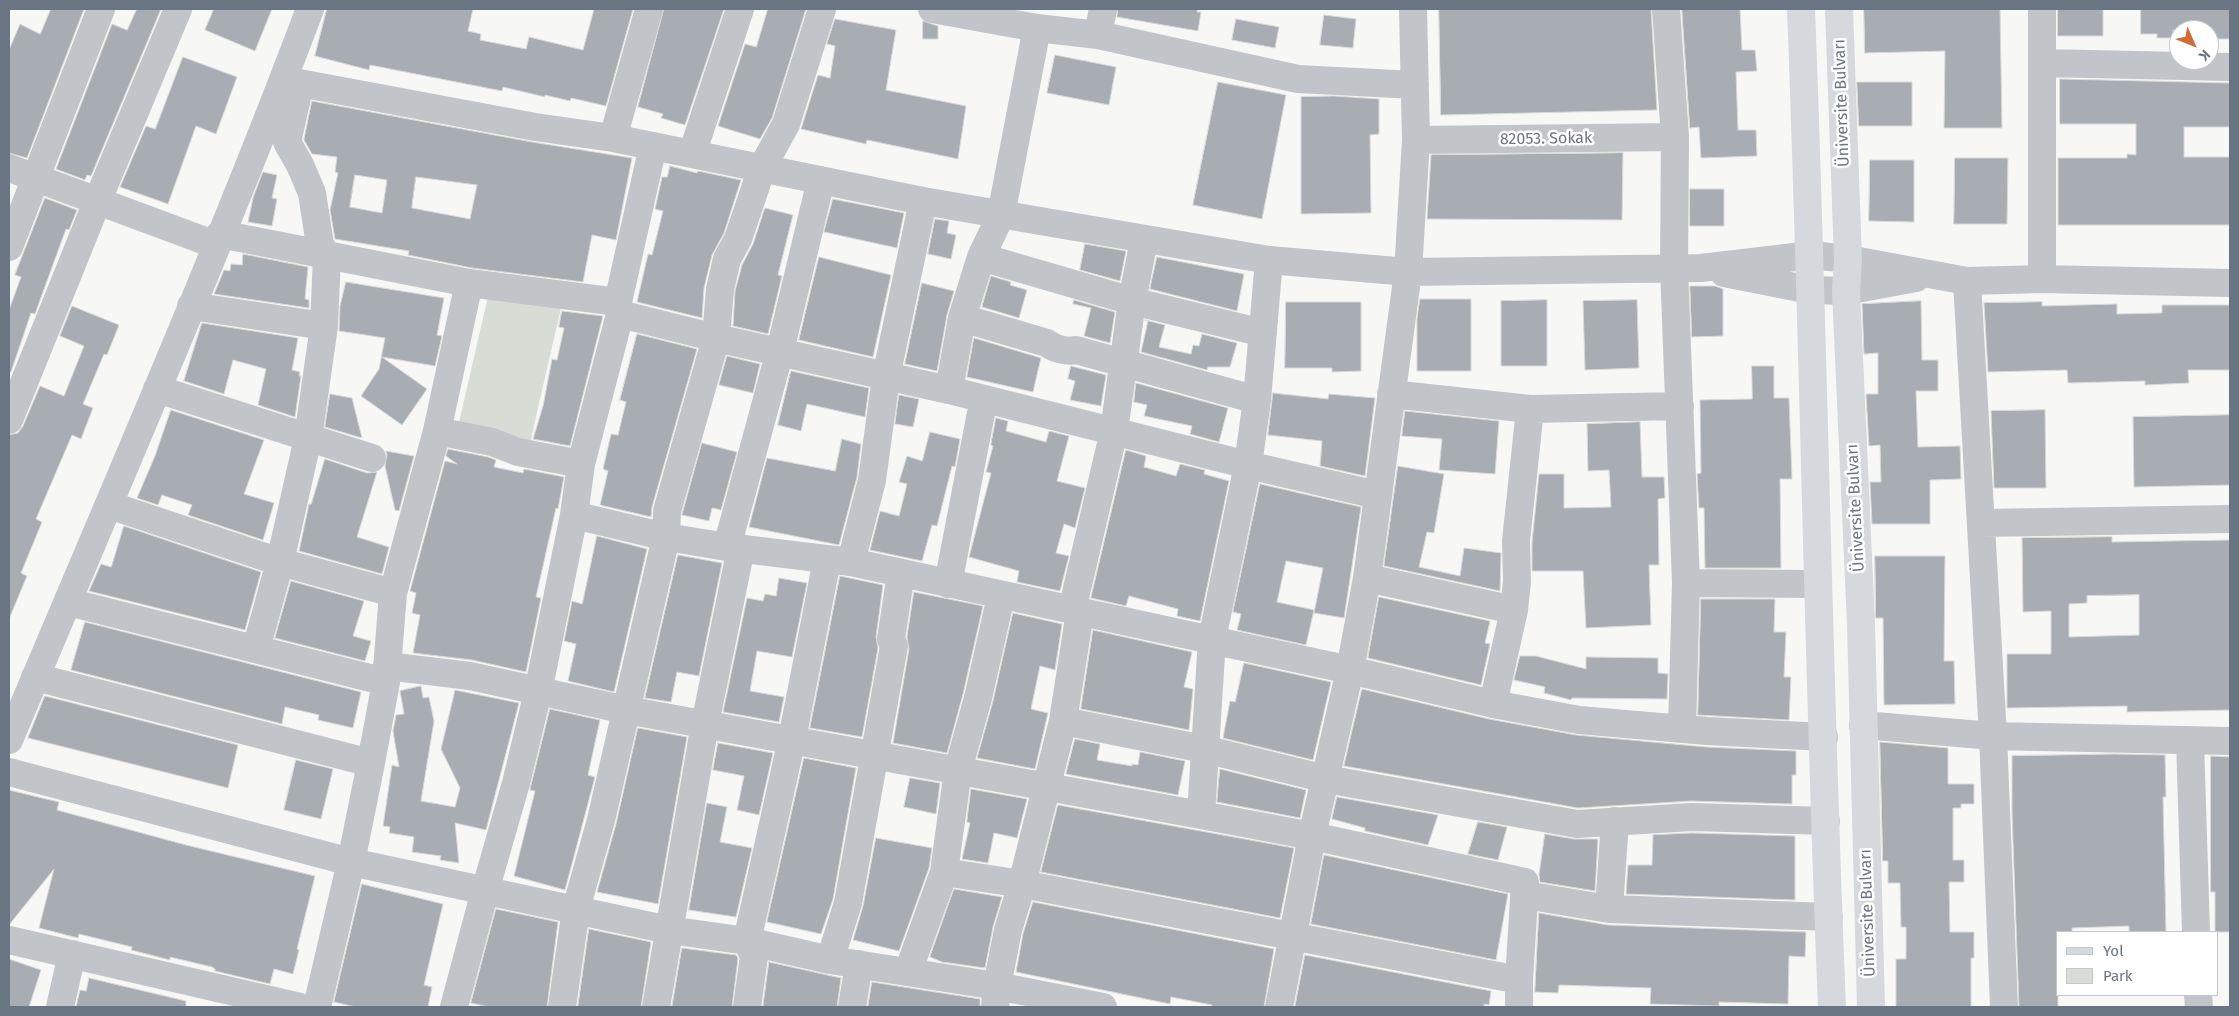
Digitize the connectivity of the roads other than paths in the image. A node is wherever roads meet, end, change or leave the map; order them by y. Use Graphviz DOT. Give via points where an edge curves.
graph roads {
  1 [pos="101,9"];
  2 [pos="178,9"];
  3 [pos="310,9"];
  4 [pos="649,9"];
  5 [pos="740,9"];
  6 [pos="822,9"];
  7 [pos="932,9"];
  8 [pos="1103,9"];
  9 [pos="1413,9"];
  10 [pos="1666,9"];
  11 [pos="1801,9"];
  12 [pos="1839,9"];
  13 [pos="2042,9"];
  14 [pos="983,14"];
  15 [pos="1037,28"];
  16 [pos="1098,35"];
  17 [pos="2043,63"];
  18 [pos="2230,67"];
  19 [pos="292,82"];
  20 [pos="1415,85"];
  21 [pos="1675,137"];
  22 [pos="613,138"];
  23 [pos="1416,140"];
  24 [pos="653,146"];
  25 [pos="692,154"];
  26 [pos="9,168"];
  27 [pos="762,168"];
  28 [pos="35,177"];
  29 [pos="821,180"];
  30 [pos="923,201"];
  31 [pos="97,202"];
  32 [pos="1001,215"];
  33 [pos="218,240"];
  34 [pos="1144,240"];
  35 [pos="9,247"];
  36 [pos="327,255"];
  37 [pos="1810,255"];
  38 [pos="981,257"];
  39 [pos="1848,259"];
  40 [pos="1269,260"];
  41 [pos="1674,268"];
  42 [pos="1701,268"];
  43 [pos="1408,272"];
  44 [pos="1932,275"];
  45 [pos="2042,279"];
  46 [pos="1967,281"];
  47 [pos="469,283"];
  48 [pos="2230,283"];
  49 [pos="1810,290"];
  50 [pos="1846,291"];
  51 [pos="1132,301"];
  52 [pos="191,306"];
  53 [pos="619,308"];
  54 [pos="962,318"];
  55 [pos="324,326"];
  56 [pos="1263,333"];
  57 [pos="716,338"];
  58 [pos="780,351"];
  59 [pos="1123,364"];
  60 [pos="886,378"];
  61 [pos="157,389"];
  62 [pos="949,390"];
  63 [pos="1391,394"];
  64 [pos="1257,400"];
  65 [pos="1680,406"];
  66 [pos="1530,409"];
  67 [pos="980,414"];
  68 [pos="9,420"];
  69 [pos="437,431"];
  70 [pos="1114,431"];
  71 [pos="308,438"];
  72 [pos="372,458"];
  73 [pos="581,464"];
  74 [pos="1248,465"];
  75 [pos="1377,494"];
  76 [pos="110,505"];
  77 [pos="574,515"];
  78 [pos="2230,520"];
  79 [pos="1982,524"];
  80 [pos="666,536"];
  81 [pos="734,548"];
  82 [pos="839,561"];
  83 [pos="280,562"];
  84 [pos="901,573"];
  85 [pos="1367,578"];
  86 [pos="1686,583"];
  87 [pos="948,584"];
  88 [pos="1818,584"];
  89 [pos="393,593"];
  90 [pos="1001,596"];
  91 [pos="68,602"];
  92 [pos="1514,610"];
  93 [pos="1076,611"];
  94 [pos="1212,639"];
  95 [pos="256,649"];
  96 [pos="1350,670"];
  97 [pos="386,674"];
  98 [pos="36,677"];
  99 [pos="538,692"];
  100 [pos="1493,704"];
  101 [pos="626,710"];
  102 [pos="1063,721"];
  103 [pos="705,724"];
  104 [pos="1863,725"];
  105 [pos="1682,729"];
  106 [pos="1994,736"];
  107 [pos="1824,737"];
  108 [pos="792,739"];
  109 [pos="9,740"];
  110 [pos="2190,742"];
  111 [pos="2230,742"];
  112 [pos="1204,749"];
  113 [pos="876,755"];
  114 [pos="372,763"];
  115 [pos="958,770"];
  116 [pos="9,772"];
  117 [pos="1326,779"];
  118 [pos="1045,787"];
  119 [pos="1201,814"];
  120 [pos="1615,821"];
  121 [pos="1826,821"];
  122 [pos="1312,836"];
  123 [pos="351,862"];
  124 [pos="944,872"];
  125 [pos="1022,884"];
  126 [pos="485,890"];
  127 [pos="1525,895"];
  128 [pos="576,909"];
  129 [pos="1609,909"];
  130 [pos="1828,917"];
  131 [pos="669,930"];
  132 [pos="2196,931"];
  133 [pos="1292,937"];
  134 [pos="9,940"];
  135 [pos="747,942"];
  136 [pos="72,954"];
  137 [pos="830,960"];
  138 [pos="859,964"];
  139 [pos="908,972"];
  140 [pos="1519,980"];
  141 [pos="996,997"];
  142 [pos="60,1007"];
  143 [pos="300,1007"];
  144 [pos="317,1007"];
  145 [pos="456,1007"];
  146 [pos="562,1007"];
  147 [pos="656,1007"];
  148 [pos="746,1007"];
  149 [pos="852,1007"];
  150 [pos="1103,1007"];
  151 [pos="1279,1007"];
  152 [pos="1519,1007"];
  153 [pos="1832,1007"];
  154 [pos="1871,1007"];
  155 [pos="2004,1007"];
  1 -- 28 [label="street"];
  2 -- 31 [label="street"];
  3 -- 19 [label="street"];
  4 -- 22 [label="street"];
  5 -- 25 [label="street"];
  6 -- 27 [label="street" via="786,124"];
  7 -- 14 [label="street"];
  8 -- 16 [label="street"];
  9 -- 20 [label="street"];
  10 -- 21 [label="street"];
  11 -- 37 [label="main road"];
  12 -- 39 [label="main road, Üniversite Bulvarı"];
  13 -- 17 [label="street"];
  14 -- 15 [label="street"];
  15 -- 16 [label="street"];
  15 -- 32 [label="street"];
  16 -- 20 [label="street" via="1298,79"];
  17 -- 18 [label="street"];
  17 -- 45 [label="street"];
  19 -- 22 [label="street" via="535,127"];
  19 -- 33 [label="street"];
  19 -- 36 [label="street" via="286,142 312,193 320,245"];
  20 -- 23 [label="street"];
  21 -- 23 [label="street, 82053. Sokak"];
  21 -- 41 [label="street"];
  22 -- 24 [label="street"];
  23 -- 43 [label="street"];
  24 -- 25 [label="street"];
  24 -- 53 [label="street"];
  25 -- 27 [label="street"];
  26 -- 28 [label="street"];
  27 -- 29 [label="street"];
  27 -- 57 [label="street" via="738,239 727,259 720,289"];
  28 -- 31 [label="street"];
  28 -- 35 [label="street"];
  29 -- 30 [label="street"];
  29 -- 58 [label="street"];
  30 -- 32 [label="street"];
  30 -- 60 [label="street"];
  31 -- 33 [label="street"];
  31 -- 68 [label="street"];
  32 -- 34 [label="street"];
  32 -- 38 [label="street"];
  33 -- 36 [label="street"];
  33 -- 52 [label="street"];
  34 -- 40 [label="street"];
  34 -- 51 [label="street"];
  36 -- 47 [label="street"];
  36 -- 55 [label="street"];
  37 -- 39 [label="street"];
  37 -- 42 [label="street"];
  37 -- 49 [label="main road"];
  38 -- 51 [label="street"];
  38 -- 54 [label="street"];
  39 -- 44 [label="street"];
  39 -- 50 [label="main road, Üniversite Bulvarı"];
  40 -- 43 [label="street"];
  40 -- 56 [label="street"];
  41 -- 42 [label="street"];
  41 -- 43 [label="street"];
  41 -- 65 [label="street"];
  42 -- 49 [label="street"];
  43 -- 63 [label="street"];
  44 -- 46 [label="street"];
  44 -- 50 [label="street"];
  45 -- 46 [label="street"];
  45 -- 48 [label="street"];
  46 -- 79 [label="street"];
  47 -- 53 [label="street"];
  47 -- 69 [label="street"];
  49 -- 50 [label="street"];
  49 -- 88 [label="main road"];
  50 -- 104 [label="main road, Üniversite Bulvarı"];
  51 -- 56 [label="street"];
  51 -- 59 [label="street"];
  52 -- 55 [label="street"];
  52 -- 61 [label="street"];
  53 -- 57 [label="street"];
  53 -- 73 [label="street"];
  54 -- 59 [label="street" via="1052,347 1076,350"];
  54 -- 62 [label="street"];
  55 -- 71 [label="street"];
  56 -- 64 [label="street"];
  57 -- 58 [label="street"];
  57 -- 80 [label="street" via="667,511"];
  58 -- 60 [label="street"];
  58 -- 81 [label="street"];
  59 -- 64 [label="street"];
  59 -- 70 [label="street"];
  60 -- 62 [label="street"];
  60 -- 82 [label="street" via="872,480"];
  61 -- 71 [label="street"];
  61 -- 76 [label="street"];
  62 -- 70 [label="street"];
  63 -- 66 [label="street"];
  63 -- 75 [label="street"];
  64 -- 74 [label="street"];
  65 -- 66 [label="street"];
  65 -- 86 [label="street"];
  66 -- 92 [label="street" via="1516,541"];
  67 -- 87 [label="street"];
  69 -- 73 [label="street"];
  69 -- 89 [label="street"];
  70 -- 74 [label="street"];
  70 -- 93 [label="street"];
  71 -- 72 [label="street"];
  71 -- 83 [label="street"];
  73 -- 77 [label="street"];
  74 -- 75 [label="street"];
  74 -- 94 [label="street"];
  75 -- 85 [label="street"];
  76 -- 83 [label="street"];
  76 -- 91 [label="street"];
  77 -- 80 [label="street"];
  77 -- 99 [label="street"];
  78 -- 79 [label="street"];
  79 -- 106 [label="street"];
  80 -- 81 [label="street"];
  80 -- 101 [label="street"];
  81 -- 82 [label="street"];
  81 -- 103 [label="street"];
  82 -- 84 [label="street"];
  82 -- 108 [label="street"];
  83 -- 89 [label="street"];
  83 -- 95 [label="street"];
  84 -- 87 [label="street"];
  84 -- 113 [label="street" via="891,639 894,646"];
  85 -- 92 [label="street"];
  85 -- 96 [label="street"];
  86 -- 88 [label="street"];
  86 -- 105 [label="street"];
  87 -- 90 [label="street"];
  88 -- 107 [label="main road"];
  89 -- 97 [label="street"];
  90 -- 93 [label="street"];
  90 -- 115 [label="street"];
  91 -- 95 [label="street"];
  91 -- 98 [label="street"];
  92 -- 100 [label="street"];
  93 -- 94 [label="street"];
  93 -- 102 [label="street"];
  94 -- 96 [label="street"];
  94 -- 112 [label="street"];
  95 -- 97 [label="street"];
  96 -- 100 [label="street"];
  96 -- 117 [label="street"];
  97 -- 99 [label="street" via="470,676"];
  97 -- 114 [label="street"];
  98 -- 109 [label="street"];
  98 -- 114 [label="street"];
  99 -- 101 [label="street"];
  99 -- 126 [label="street"];
  100 -- 105 [label="street" via="1579,720"];
  101 -- 103 [label="street"];
  101 -- 128 [label="street" via="602,820"];
  102 -- 112 [label="street"];
  102 -- 118 [label="street"];
  103 -- 108 [label="street"];
  103 -- 131 [label="street"];
  104 -- 106 [label="street"];
  104 -- 154 [label="main road, Üniversite Bulvarı"];
  105 -- 107 [label="street"];
  106 -- 110 [label="street"];
  106 -- 155 [label="street"];
  107 -- 121 [label="main road"];
  108 -- 113 [label="street"];
  108 -- 135 [label="street"];
  110 -- 111 [label="street"];
  110 -- 132 [label="street"];
  112 -- 117 [label="street"];
  112 -- 119 [label="street"];
  113 -- 115 [label="street"];
  113 -- 137 [label="street" via="848,903"];
  114 -- 123 [label="street"];
  115 -- 118 [label="street"];
  115 -- 124 [label="street"];
  116 -- 123 [label="street"];
  117 -- 120 [label="street" via="1577,824"];
  117 -- 122 [label="street"];
  118 -- 119 [label="street"];
  118 -- 125 [label="street"];
  119 -- 122 [label="street"];
  120 -- 121 [label="street" via="1692,817"];
  120 -- 129 [label="street"];
  121 -- 130 [label="main road"];
  122 -- 127 [label="street" via="1525,882"];
  122 -- 133 [label="street"];
  123 -- 126 [label="street"];
  123 -- 144 [label="street"];
  124 -- 125 [label="street"];
  124 -- 139 [label="street"];
  125 -- 133 [label="street"];
  125 -- 141 [label="street" via="1008,930"];
  126 -- 128 [label="street"];
  126 -- 145 [label="street"];
  127 -- 129 [label="street"];
  127 -- 140 [label="street"];
  128 -- 131 [label="street"];
  128 -- 146 [label="street"];
  129 -- 130 [label="street"];
  130 -- 153 [label="main road"];
  131 -- 135 [label="street"];
  131 -- 147 [label="street"];
  133 -- 140 [label="street"];
  133 -- 151 [label="street"];
  134 -- 136 [label="street"];
  135 -- 137 [label="street"];
  135 -- 148 [label="street" via="754,956"];
  136 -- 142 [label="street"];
  136 -- 143 [label="street"];
  137 -- 138 [label="street"];
  138 -- 139 [label="street"];
  138 -- 149 [label="street"];
  139 -- 141 [label="street"];
  140 -- 152 [label="street"];
  141 -- 150 [label="street"];
}
